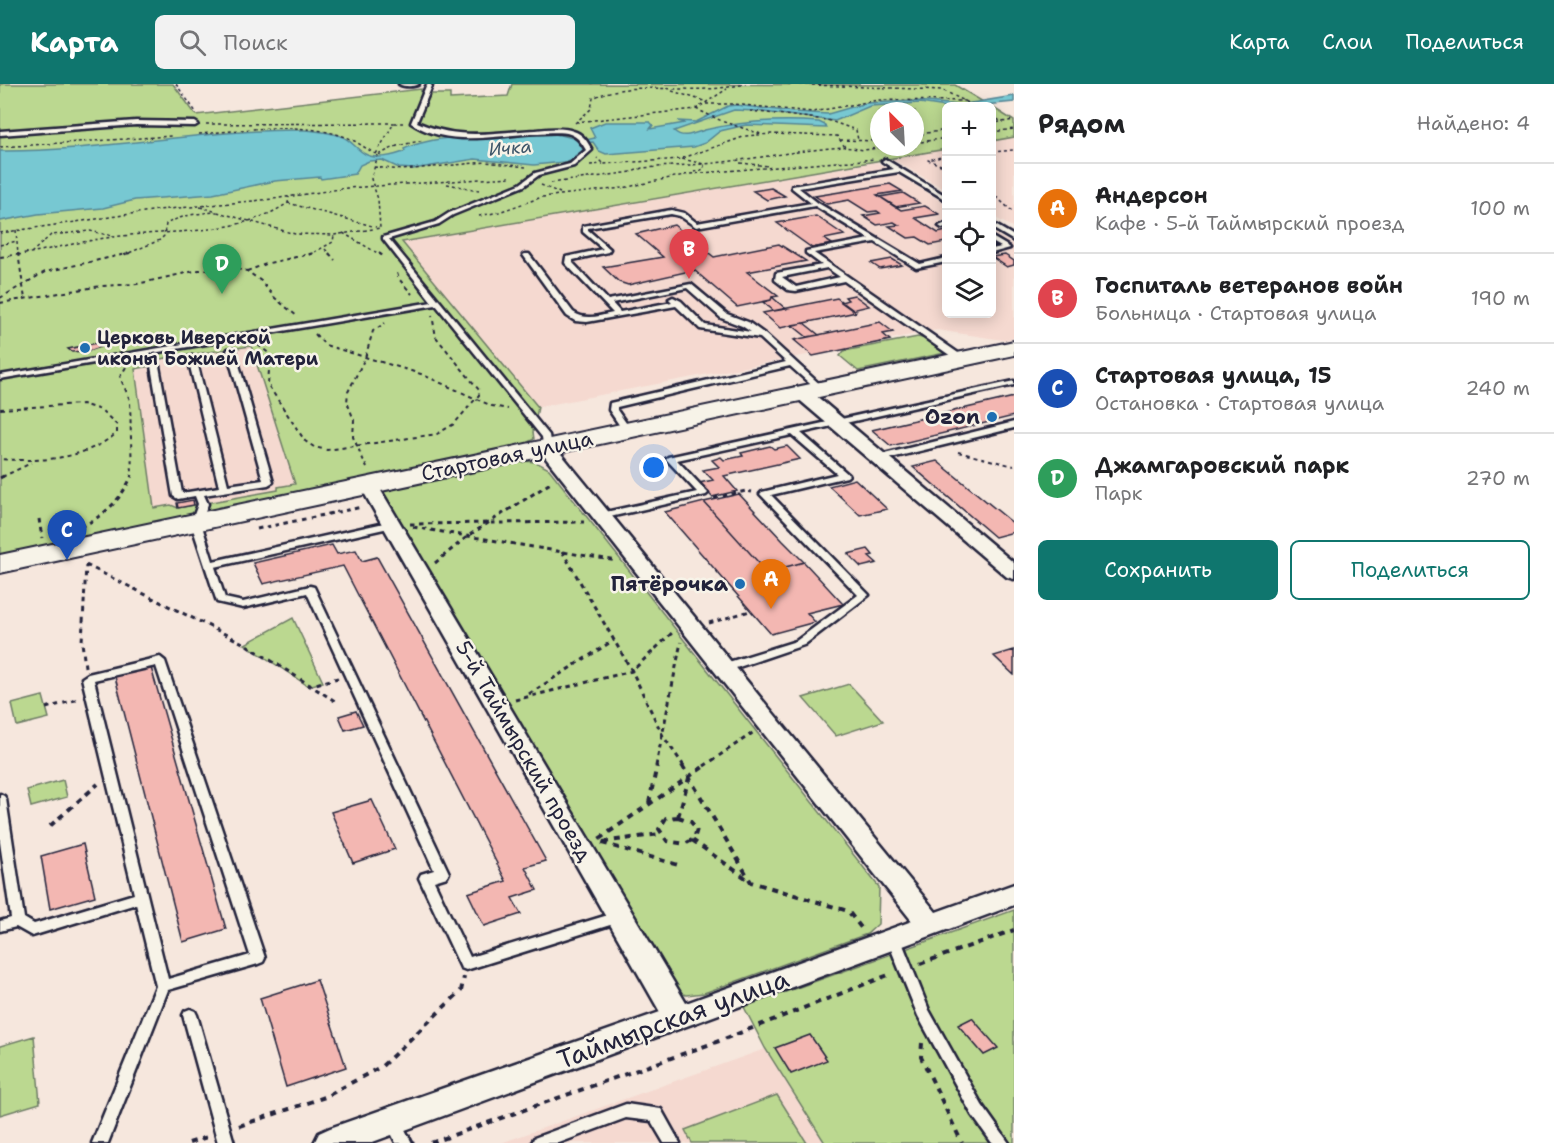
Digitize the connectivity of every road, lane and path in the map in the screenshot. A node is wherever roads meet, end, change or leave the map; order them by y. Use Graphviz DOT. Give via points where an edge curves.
graph roads {
  1 [pos="176,84"];
  2 [pos="402,84"];
  3 [pos="416,84"];
  4 [pos="746,84"];
  5 [pos="788,84"];
  6 [pos="429,86"];
  7 [pos="731,87"];
  8 [pos="663,89"];
  9 [pos="967,101"];
  10 [pos="706,103"];
  11 [pos="696,109"];
  12 [pos="750,111"];
  13 [pos="996,118"];
  14 [pos="1014,120"];
  15 [pos="1002,122"];
  16 [pos="272,123"];
  17 [pos="394,123"];
  18 [pos="414,123"];
  19 [pos="575,123"];
  20 [pos="996,123"];
  21 [pos="195,124"];
  22 [pos="289,129"];
  23 [pos="1014,129"];
  24 [pos="942,131"];
  25 [pos="996,131"];
  26 [pos="571,132"];
  27 [pos="0,133"];
  28 [pos="924,134"];
  29 [pos="193,135"];
  30 [pos="460,135"];
  31 [pos="174,136"];
  32 [pos="765,136"];
  33 [pos="942,139"];
  34 [pos="840,140"];
  35 [pos="858,140"];
  36 [pos="870,141"];
  37 [pos="924,142"];
  38 [pos="586,144"];
  39 [pos="0,147"];
  40 [pos="845,147"];
  41 [pos="870,149"];
  42 [pos="864,150"];
  43 [pos="1014,150"];
  44 [pos="996,152"];
  45 [pos="377,154"];
  46 [pos="942,157"];
  47 [pos="682,159"];
  48 [pos="885,161"];
  49 [pos="732,162"];
  50 [pos="704,164"];
  51 [pos="942,165"];
  52 [pos="374,167"];
  53 [pos="531,167"];
  54 [pos="777,168"];
  55 [pos="901,170"];
  56 [pos="537,174"];
  57 [pos="689,174"];
  58 [pos="442,183"];
  59 [pos="540,184"];
  60 [pos="522,185"];
  61 [pos="373,188"];
  62 [pos="942,196"];
  63 [pos="289,197"];
  64 [pos="996,197"];
  65 [pos="288,202"];
  66 [pos="816,204"];
  67 [pos="197,206"];
  68 [pos="217,212"];
  69 [pos="1014,213"];
  70 [pos="250,223"];
  71 [pos="437,223"];
  72 [pos="380,228"];
  73 [pos="996,228"];
  74 [pos="16,230"];
  75 [pos="164,232"];
  76 [pos="0,233"];
  77 [pos="343,233"];
  78 [pos="334,235"];
  79 [pos="114,237"];
  80 [pos="1014,239"];
  81 [pos="876,240"];
  82 [pos="17,241"];
  83 [pos="996,242"];
  84 [pos="0,245"];
  85 [pos="325,249"];
  86 [pos="996,250"];
  87 [pos="29,254"];
  88 [pos="18,255"];
  89 [pos="527,255"];
  90 [pos="0,257"];
  91 [pos="385,257"];
  92 [pos="335,260"];
  93 [pos="942,261"];
  94 [pos="828,266"];
  95 [pos="396,270"];
  96 [pos="247,271"];
  97 [pos="847,279"];
  98 [pos="23,285"];
  99 [pos="663,291"];
  100 [pos="0,298"];
  101 [pos="26,299"];
  102 [pos="607,302"];
  103 [pos="437,303"];
  104 [pos="678,303"];
  105 [pos="427,305"];
  106 [pos="395,310"];
  107 [pos="618,314"];
  108 [pos="763,337"];
  109 [pos="255,344"];
  110 [pos="1014,349"];
  111 [pos="231,351"];
  112 [pos="192,358"];
  113 [pos="961,359"];
  114 [pos="133,363"];
  115 [pos="791,363"];
  116 [pos="155,366"];
  117 [pos="0,377"];
  118 [pos="1014,383"];
  119 [pos="811,391"];
  120 [pos="0,409"];
  121 [pos="836,421"];
  122 [pos="1014,425"];
  123 [pos="627,430"];
  124 [pos="794,432"];
  125 [pos="932,445"];
  126 [pos="358,446"];
  127 [pos="547,448"];
  128 [pos="879,458"];
  129 [pos="0,459"];
  130 [pos="35,461"];
  131 [pos="1014,466"];
  132 [pos="545,474"];
  133 [pos="0,478"];
  134 [pos="370,479"];
  135 [pos="224,489"];
  136 [pos="199,493"];
  137 [pos="703,493"];
  138 [pos="765,494"];
  139 [pos="578,514"];
  140 [pos="601,516"];
  141 [pos="39,519"];
  142 [pos="196,523"];
  143 [pos="490,523"];
  144 [pos="393,524"];
  145 [pos="73,529"];
  146 [pos="52,534"];
  147 [pos="41,536"];
  148 [pos="468,536"];
  149 [pos="43,544"];
  150 [pos="562,551"];
  151 [pos="0,564"];
  152 [pos="210,565"];
  153 [pos="641,565"];
  154 [pos="422,573"];
  155 [pos="1014,573"];
  156 [pos="750,611"];
  157 [pos="695,622"];
  158 [pos="614,640"];
  159 [pos="723,668"];
  160 [pos="632,671"];
  161 [pos="350,675"];
  162 [pos="88,678"];
  163 [pos="308,686"];
  164 [pos="92,696"];
  165 [pos="525,697"];
  166 [pos="338,703"];
  167 [pos="497,704"];
  168 [pos="46,708"];
  169 [pos="768,723"];
  170 [pos="663,736"];
  171 [pos="111,773"];
  172 [pos="690,776"];
  173 [pos="0,799"];
  174 [pos="649,805"];
  175 [pos="678,817"];
  176 [pos="50,826"];
  177 [pos="660,834"];
  178 [pos="692,840"];
  179 [pos="601,843"];
  180 [pos="678,865"];
  181 [pos="751,882"];
  182 [pos="1014,894"];
  183 [pos="141,897"];
  184 [pos="618,916"];
  185 [pos="18,921"];
  186 [pos="930,924"];
  187 [pos="0,926"];
  188 [pos="1014,930"];
  189 [pos="884,941"];
  190 [pos="466,964"];
  191 [pos="906,969"];
  192 [pos="163,986"];
  193 [pos="923,1012"];
  194 [pos="190,1016"];
  195 [pos="679,1018"];
  196 [pos="399,1132"];
  197 [pos="957,1135"];
  198 [pos="224,1137"];
  199 [pos="100,1143"];
  200 [pos="189,1143"];
  201 [pos="330,1143"];
  202 [pos="431,1143"];
  203 [pos="540,1143"];
  204 [pos="672,1143"];
  205 [pos="957,1143"];
  206 [pos="963,1143"];
  207 [pos="1001,1143"];
  1 -- 21 [label="path" via="199,117"];
  2 -- 3 [label="lane"];
  4 -- 7 [label="path"];
  5 -- 9 [label="path" via="942,90"];
  6 -- 18 [label="lane"];
  7 -- 8 [label="path"];
  7 -- 10 [label="path"];
  8 -- 10 [label="path" via="695,96"];
  8 -- 19 [label="path" via="621,86 603,90 593,98 591,109"];
  9 -- 10 [label="path" via="865,101 830,111 809,112"];
  10 -- 11 [label="path"];
  11 -- 19 [label="path"];
  11 -- 32 [label="path"];
  12 -- 35 [label="path" via="837,123 856,130"];
  13 -- 15 [label="path"];
  14 -- 15 [label="path"];
  15 -- 20 [label="path"];
  16 -- 17 [label="path"];
  16 -- 21 [label="path"];
  16 -- 22 [label="path"];
  17 -- 18 [label="path"];
  17 -- 45 [label="path"];
  18 -- 30 [label="lane"];
  19 -- 26 [label="path"];
  21 -- 27 [label="lane" via="136,123"];
  22 -- 29 [label="path"];
  22 -- 45 [label="path" via="343,136"];
  23 -- 25 [label="path"];
  24 -- 28 [label="path"];
  26 -- 30 [label="lane"];
  26 -- 38 [label="lane"];
  30 -- 45 [label="path" via="410,142"];
  31 -- 39 [label="path"];
  32 -- 34 [label="path" via="837,136"];
  32 -- 47 [label="path" via="736,138"];
  33 -- 37 [label="path"];
  34 -- 35 [label="path"];
  34 -- 40 [label="path"];
  35 -- 36 [label="path"];
  38 -- 47 [label="path" via="603,164"];
  38 -- 56 [label="lane" via="572,165"];
  40 -- 42 [label="path"];
  40 -- 49 [label="path" via="813,148"];
  41 -- 42 [label="path"];
  42 -- 54 [label="path" via="879,159"];
  43 -- 44 [label="path"];
  45 -- 52 [label="path"];
  46 -- 51 [label="path" via="928,160"];
  47 -- 50 [label="path"];
  48 -- 55 [label="lane"];
  49 -- 50 [label="path"];
  49 -- 54 [label="path"];
  50 -- 57 [label="path" via="704,169"];
  50 -- 59 [label="path" via="642,168"];
  52 -- 53 [label="path" via="410,171 480,162"];
  52 -- 61 [label="path"];
  54 -- 57 [label="path"];
  55 -- 62 [label="lane"];
  55 -- 66 [label="lane" via="794,187"];
  56 -- 58 [label="path"];
  56 -- 60 [label="lane"];
  57 -- 71 [label="path" via="640,186 542,197 499,212"];
  58 -- 60 [label="path" via="478,190"];
  58 -- 61 [label="path"];
  60 -- 71 [label="lane"];
  61 -- 63 [label="path"];
  61 -- 72 [label="path" via="378,199"];
  63 -- 65 [label="path"];
  63 -- 67 [label="path"];
  64 -- 69 [label="path"];
  65 -- 70 [label="path"];
  65 -- 72 [label="path"];
  66 -- 81 [label="lane"];
  66 -- 102 [label="lane" via="696,225 682,214 670,212 585,227 607,249 569,259 569,263"];
  67 -- 68 [label="path"];
  67 -- 74 [label="path"];
  68 -- 70 [label="path"];
  68 -- 75 [label="path" via="173,219"];
  70 -- 75 [label="path"];
  70 -- 78 [label="path" via="295,234"];
  71 -- 103 [label="lane" via="385,238"];
  72 -- 77 [label="path"];
  73 -- 80 [label="lane"];
  74 -- 76 [label="path"];
  74 -- 82 [label="path"];
  75 -- 79 [label="path"];
  75 -- 98 [label="path" via="160,240 135,252 45,272"];
  77 -- 78 [label="path"];
  77 -- 91 [label="path"];
  78 -- 85 [label="path"];
  79 -- 87 [label="path"];
  79 -- 87 [label="path" via="90,231 51,235"];
  81 -- 93 [label="lane" via="919,266"];
  81 -- 94 [label="lane" via="808,252"];
  82 -- 84 [label="path"];
  82 -- 88 [label="path"];
  83 -- 86 [label="lane" via="1006,248"];
  85 -- 92 [label="path"];
  85 -- 96 [label="path"];
  87 -- 88 [label="path"];
  88 -- 90 [label="path"];
  88 -- 98 [label="path"];
  89 -- 107 [label="lane" via="570,314 587,320"];
  94 -- 97 [label="lane"];
  94 -- 97 [label="lane" via="777,278 796,289"];
  95 -- 105 [label="path" via="405,287"];
  97 -- 113 [label="lane"];
  98 -- 100 [label="path"];
  98 -- 101 [label="path"];
  99 -- 102 [label="lane"];
  99 -- 104 [label="lane"];
  99 -- 108 [label="lane" via="688,286 724,316"];
  102 -- 107 [label="lane"];
  103 -- 105 [label="lane"];
  103 -- 127 [label="lane" via="546,437"];
  104 -- 107 [label="lane"];
  104 -- 108 [label="lane" via="703,327"];
  105 -- 106 [label="lane"];
  105 -- 126 [label="path" via="436,337 479,390 478,399 437,434"];
  106 -- 117 [label="lane"];
  106 -- 126 [label="path" via="395,317 373,331 348,392 353,437"];
  108 -- 115 [label="lane"];
  109 -- 126 [label="path" via="270,354 268,385 305,441 327,450"];
  110 -- 113 [label="street, Стартовая улица"];
  111 -- 135 [label="lane" via="268,482"];
  112 -- 135 [label="lane"];
  113 -- 119 [label="street, Стартовая улица"];
  114 -- 145 [label="path" via="120,377 130,400 134,474 125,492 101,517"];
  115 -- 119 [label="lane"];
  115 -- 123 [label="lane" via="613,405"];
  116 -- 136 [label="lane" via="178,496"];
  118 -- 121 [label="lane"];
  119 -- 121 [label="street"];
  119 -- 123 [label="street, Стартовая улица"];
  120 -- 130 [label="path" via="88,404 103,410 117,425 117,433 94,448"];
  121 -- 124 [label="lane"];
  121 -- 128 [label="street"];
  122 -- 125 [label="lane"];
  123 -- 127 [label="street, Стартовая улица"];
  124 -- 137 [label="lane" via="671,459"];
  124 -- 138 [label="lane" via="844,475"];
  125 -- 128 [label="lane"];
  125 -- 131 [label="path"];
  126 -- 134 [label="path"];
  127 -- 134 [label="street, Стартовая улица"];
  127 -- 140 [label="street"];
  128 -- 155 [label="street"];
  129 -- 130 [label="path"];
  130 -- 133 [label="path"];
  132 -- 143 [label="path" via="553,483"];
  134 -- 142 [label="street, Стартовая улица"];
  134 -- 144 [label="street, 5-й Таймырский проезд"];
  135 -- 136 [label="lane"];
  136 -- 142 [label="lane" via="203,504"];
  137 -- 138 [label="path" via="711,499 746,491"];
  137 -- 140 [label="lane"];
  138 -- 159 [label="lane" via="864,595 800,643"];
  139 -- 143 [label="path" via="584,522"];
  140 -- 153 [label="street"];
  141 -- 147 [label="path"];
  142 -- 151 [label="street, Стартовая улица"];
  142 -- 152 [label="lane"];
  143 -- 144 [label="path"];
  143 -- 148 [label="path"];
  144 -- 148 [label="path"];
  144 -- 152 [label="lane"];
  144 -- 154 [label="street, 5-й Таймырский проезд"];
  146 -- 147 [label="path"];
  147 -- 149 [label="path"];
  148 -- 150 [label="path"];
  148 -- 154 [label="path"];
  150 -- 153 [label="path"];
  150 -- 158 [label="path"];
  152 -- 161 [label="lane" via="221,600 243,605 310,589"];
  153 -- 157 [label="street"];
  154 -- 167 [label="street, 5-й Таймырский проезд"];
  156 -- 157 [label="path"];
  157 -- 159 [label="street"];
  157 -- 160 [label="path"];
  157 -- 170 [label="path"];
  158 -- 160 [label="path"];
  158 -- 165 [label="path"];
  159 -- 169 [label="street"];
  160 -- 165 [label="path"];
  160 -- 170 [label="path"];
  161 -- 163 [label="path"];
  161 -- 190 [label="lane" via="442,873 426,878"];
  162 -- 163 [label="path" via="83,662 82,629 86,565 245,644"];
  162 -- 164 [label="lane"];
  162 -- 192 [label="lane" via="160,661 258,958"];
  163 -- 166 [label="path"];
  164 -- 168 [label="path"];
  164 -- 171 [label="lane"];
  165 -- 167 [label="path"];
  167 -- 184 [label="street, 5-й Таймырский проезд"];
  169 -- 172 [label="path"];
  169 -- 186 [label="street"];
  170 -- 172 [label="path"];
  170 -- 174 [label="path"];
  171 -- 176 [label="path"];
  171 -- 183 [label="lane"];
  172 -- 174 [label="path"];
  172 -- 175 [label="path"];
  172 -- 181 [label="path"];
  173 -- 185 [label="lane"];
  174 -- 179 [label="path" via="592,844"];
  175 -- 177 [label="path" via="663,821"];
  175 -- 178 [label="path" via="694,825 697,834"];
  177 -- 178 [label="path" via="673,844"];
  177 -- 179 [label="path"];
  178 -- 181 [label="path"];
  179 -- 180 [label="path"];
  181 -- 189 [label="path" via="848,911"];
  182 -- 186 [label="street, Таймырская улица"];
  183 -- 185 [label="lane" via="32,930"];
  183 -- 192 [label="lane"];
  184 -- 190 [label="lane"];
  184 -- 195 [label="street, 5-й Таймырский проезд"];
  185 -- 187 [label="lane"];
  186 -- 189 [label="street, Таймырская улица"];
  188 -- 191 [label="path"];
  189 -- 191 [label="lane"];
  189 -- 195 [label="street, Таймырская улица"];
  190 -- 198 [label="path" via="461,991 382,1066 325,1097"];
  191 -- 193 [label="lane"];
  191 -- 202 [label="path" via="719,1041"];
  192 -- 199 [label="lane"];
  193 -- 197 [label="path" via="921,1057"];
  193 -- 207 [label="lane" via="977,1110"];
  194 -- 198 [label="lane"];
  195 -- 196 [label="street, Таймырская улица"];
  196 -- 201 [label="street, Таймырская улица"];
  197 -- 205 [label="path"];
  197 -- 206 [label="path"];
  198 -- 200 [label="path"];
  203 -- 204 [label="lane" via="626,1112 656,1114"];
}
